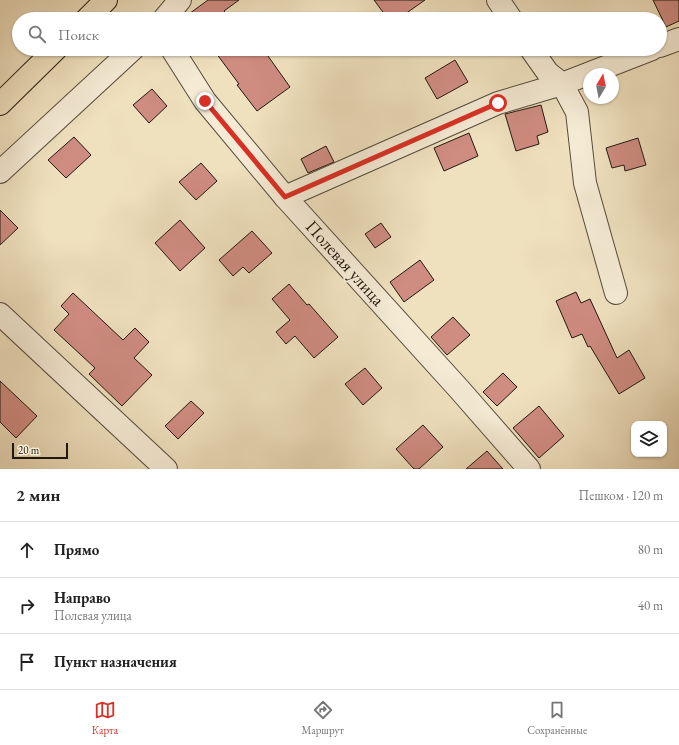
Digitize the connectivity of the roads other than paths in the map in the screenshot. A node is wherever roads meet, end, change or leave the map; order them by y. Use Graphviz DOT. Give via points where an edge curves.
graph roads {
  1 [pos="106,0"];
  2 [pos="180,0"];
  3 [pos="498,0"];
  4 [pos="94,12"];
  5 [pos="170,12"];
  6 [pos="506,12"];
  7 [pos="679,39"];
  8 [pos="667,43"];
  9 [pos="49,56"];
  10 [pos="125,56"];
  11 [pos="176,56"];
  12 [pos="536,56"];
  13 [pos="634,56"];
  14 [pos="562,84"];
  15 [pos="0,104"];
  16 [pos="0,172"];
  17 [pos="285,197"];
  18 [pos="616,293"];
  19 [pos="3,324"];
  20 [pos="166,469"];
  21 [pos="529,469"];
  1 -- 4 [label="main road"];
  2 -- 5 [label="street"];
  3 -- 6 [label="street"];
  7 -- 8 [label="street"];
  9 -- 15 [label="main road"];
  10 -- 16 [label="street"];
  11 -- 17 [label="street, Полевая улица" via="205,101"];
  12 -- 14 [label="street" via="548,73"];
  13 -- 14 [label="street"];
  14 -- 17 [label="street" via="498,103"];
  14 -- 18 [label="street" via="577,112 585,183"];
  17 -- 21 [label="street, Полевая улица"];
  19 -- 20 [label="street"];
}
